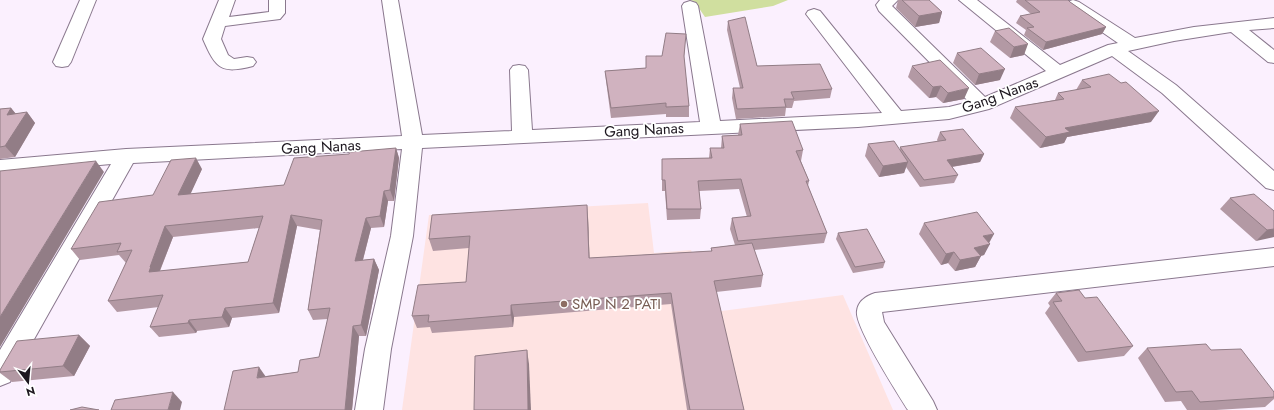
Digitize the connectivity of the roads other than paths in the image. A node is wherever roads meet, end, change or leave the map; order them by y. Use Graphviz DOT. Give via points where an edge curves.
graph roads {
  1 [pos="88,0"];
  2 [pos="227,0"];
  3 [pos="277,0"];
  4 [pos="390,0"];
  5 [pos="890,0"];
  6 [pos="967,0"];
  7 [pos="1073,5"];
  8 [pos="690,6"];
  9 [pos="814,14"];
  10 [pos="220,20"];
  11 [pos="1274,22"];
  12 [pos="1234,26"];
  13 [pos="1123,46"];
  14 [pos="1274,58"];
  15 [pos="62,62"];
  16 [pos="247,62"];
  17 [pos="519,70"];
  18 [pos="1059,73"];
  19 [pos="982,105"];
  20 [pos="895,117"];
  21 [pos="711,127"];
  22 [pos="522,136"];
  23 [pos="413,142"];
  24 [pos="126,156"];
  25 [pos="0,166"];
  26 [pos="1274,183"];
  27 [pos="1274,257"];
  28 [pos="0,374"];
  29 [pos="369,410"];
  30 [pos="923,410"];
  1 -- 15 [label="street"];
  2 -- 10 [label="street"];
  3 -- 10 [label="street" via="277,13 274,16 228,22"];
  4 -- 23 [label="street"];
  5 -- 19 [label="street" via="884,5 885,8"];
  6 -- 18 [label="street"];
  7 -- 13 [label="street"];
  8 -- 21 [label="street"];
  9 -- 20 [label="street"];
  10 -- 16 [label="street" via="212,38 220,58 232,65"];
  11 -- 12 [label="street, Gang Nanas"];
  12 -- 13 [label="street, Gang Nanas"];
  12 -- 14 [label="street"];
  13 -- 18 [label="street, Gang Nanas"];
  13 -- 26 [label="street"];
  17 -- 22 [label="street"];
  18 -- 19 [label="street, Gang Nanas"];
  19 -- 20 [label="street, Gang Nanas" via="949,113"];
  20 -- 21 [label="street, Gang Nanas"];
  21 -- 22 [label="street, Gang Nanas"];
  22 -- 23 [label="street, Gang Nanas"];
  23 -- 24 [label="street, Gang Nanas"];
  23 -- 29 [label="street" via="402,236 378,349"];
  24 -- 25 [label="street, Gang Nanas"];
  24 -- 28 [label="street"];
  27 -- 30 [label="street" via="875,303 868,312 872,325"];
}
